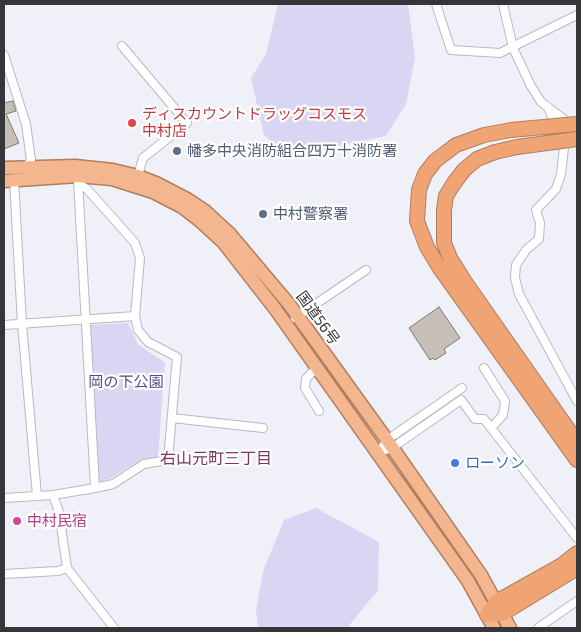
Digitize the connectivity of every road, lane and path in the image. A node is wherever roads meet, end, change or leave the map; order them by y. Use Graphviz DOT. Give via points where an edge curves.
graph roads {
  1 [pos="436,4"];
  2 [pos="503,4"];
  3 [pos="577,15"];
  4 [pos="122,46"];
  5 [pos="513,48"];
  6 [pos="4,55"];
  7 [pos="548,107"];
  8 [pos="577,124"];
  9 [pos="577,130"];
  10 [pos="577,139"];
  11 [pos="4,168"];
  12 [pos="26,168"];
  13 [pos="78,180"];
  14 [pos="9,181"];
  15 [pos="136,181"];
  16 [pos="366,270"];
  17 [pos="136,316"];
  18 [pos="298,316"];
  19 [pos="86,319"];
  20 [pos="22,324"];
  21 [pos="286,324"];
  22 [pos="4,325"];
  23 [pos="317,367"];
  24 [pos="484,368"];
  25 [pos="462,388"];
  26 [pos="577,401"];
  27 [pos="319,411"];
  28 [pos="172,418"];
  29 [pos="263,428"];
  30 [pos="491,428"];
  31 [pos="577,442"];
  32 [pos="390,444"];
  33 [pos="379,452"];
  34 [pos="577,460"];
  35 [pos="95,488"];
  36 [pos="53,495"];
  37 [pos="38,496"];
  38 [pos="4,498"];
  39 [pos="577,538"];
  40 [pos="577,553"];
  41 [pos="68,568"];
  42 [pos="577,568"];
  43 [pos="4,574"];
  44 [pos="577,601"];
  45 [pos="487,615"];
  46 [pos="504,617"];
  47 [pos="114,628"];
  48 [pos="494,628"];
  49 [pos="538,628"];
  1 -- 5 [label="street" via="451,50 500,53"];
  2 -- 5 [label="street"];
  3 -- 5 [label="street"];
  4 -- 15 [label="street" via="187,123 143,158"];
  5 -- 7 [label="street" via="531,86"];
  6 -- 12 [label="street" via="26,124 31,160"];
  7 -- 9 [label="street"];
  7 -- 26 [label="street" via="564,148 561,174 556,189 536,210 540,223 539,239 516,265 515,278 519,294"];
  8 -- 34 [label="highway, bridge" via="510,130 462,142 435,161 425,174 419,190 417,221 439,267"];
  10 -- 31 [label="highway, bridge" via="517,146 477,160 454,183 446,196 444,210 444,242 450,258"];
  11 -- 12 [label="highway, 国道56号"];
  12 -- 14 [label="street"];
  12 -- 15 [label="highway, 国道56号" via="75,166 113,170"];
  13 -- 14 [label="highway, 国道56号"];
  13 -- 15 [label="highway, 国道56号"];
  13 -- 17 [label="street" via="134,243 140,258"];
  13 -- 19 [label="street"];
  14 -- 20 [label="street"];
  15 -- 18 [label="highway, 国道56号" via="156,183 205,211 246,251"];
  15 -- 21 [label="highway, 国道56号" via="182,207 223,242"];
  16 -- 18 [label="street"];
  17 -- 19 [label="street"];
  17 -- 28 [label="street" via="138,330 148,342 176,357"];
  18 -- 21 [label="street"];
  18 -- 32 [label="highway, 国道56号"];
  19 -- 20 [label="street"];
  19 -- 35 [label="street"];
  20 -- 22 [label="street"];
  20 -- 37 [label="street"];
  21 -- 23 [label="highway, 国道56号"];
  23 -- 27 [label="street" via="306,380 306,388"];
  23 -- 33 [label="highway, 国道56号"];
  24 -- 30 [label="street" via="505,401 503,415"];
  25 -- 32 [label="street"];
  28 -- 29 [label="street"];
  28 -- 35 [label="street" via="168,460 144,464 113,484"];
  30 -- 32 [label="street" via="484,419 475,419 460,400"];
  30 -- 39 [label="street"];
  32 -- 33 [label="street"];
  32 -- 46 [label="highway, 国道56号" via="481,575"];
  33 -- 45 [label="highway, 国道56号" via="468,581"];
  35 -- 36 [label="street"];
  36 -- 37 [label="street"];
  36 -- 41 [label="street"];
  37 -- 38 [label="street"];
  40 -- 46 [label="highway"];
  41 -- 43 [label="street"];
  41 -- 47 [label="street"];
  42 -- 46 [label="highway"];
  44 -- 49 [label="street"];
  45 -- 46 [label="highway"];
  45 -- 48 [label="highway, 国道56号"];
}
